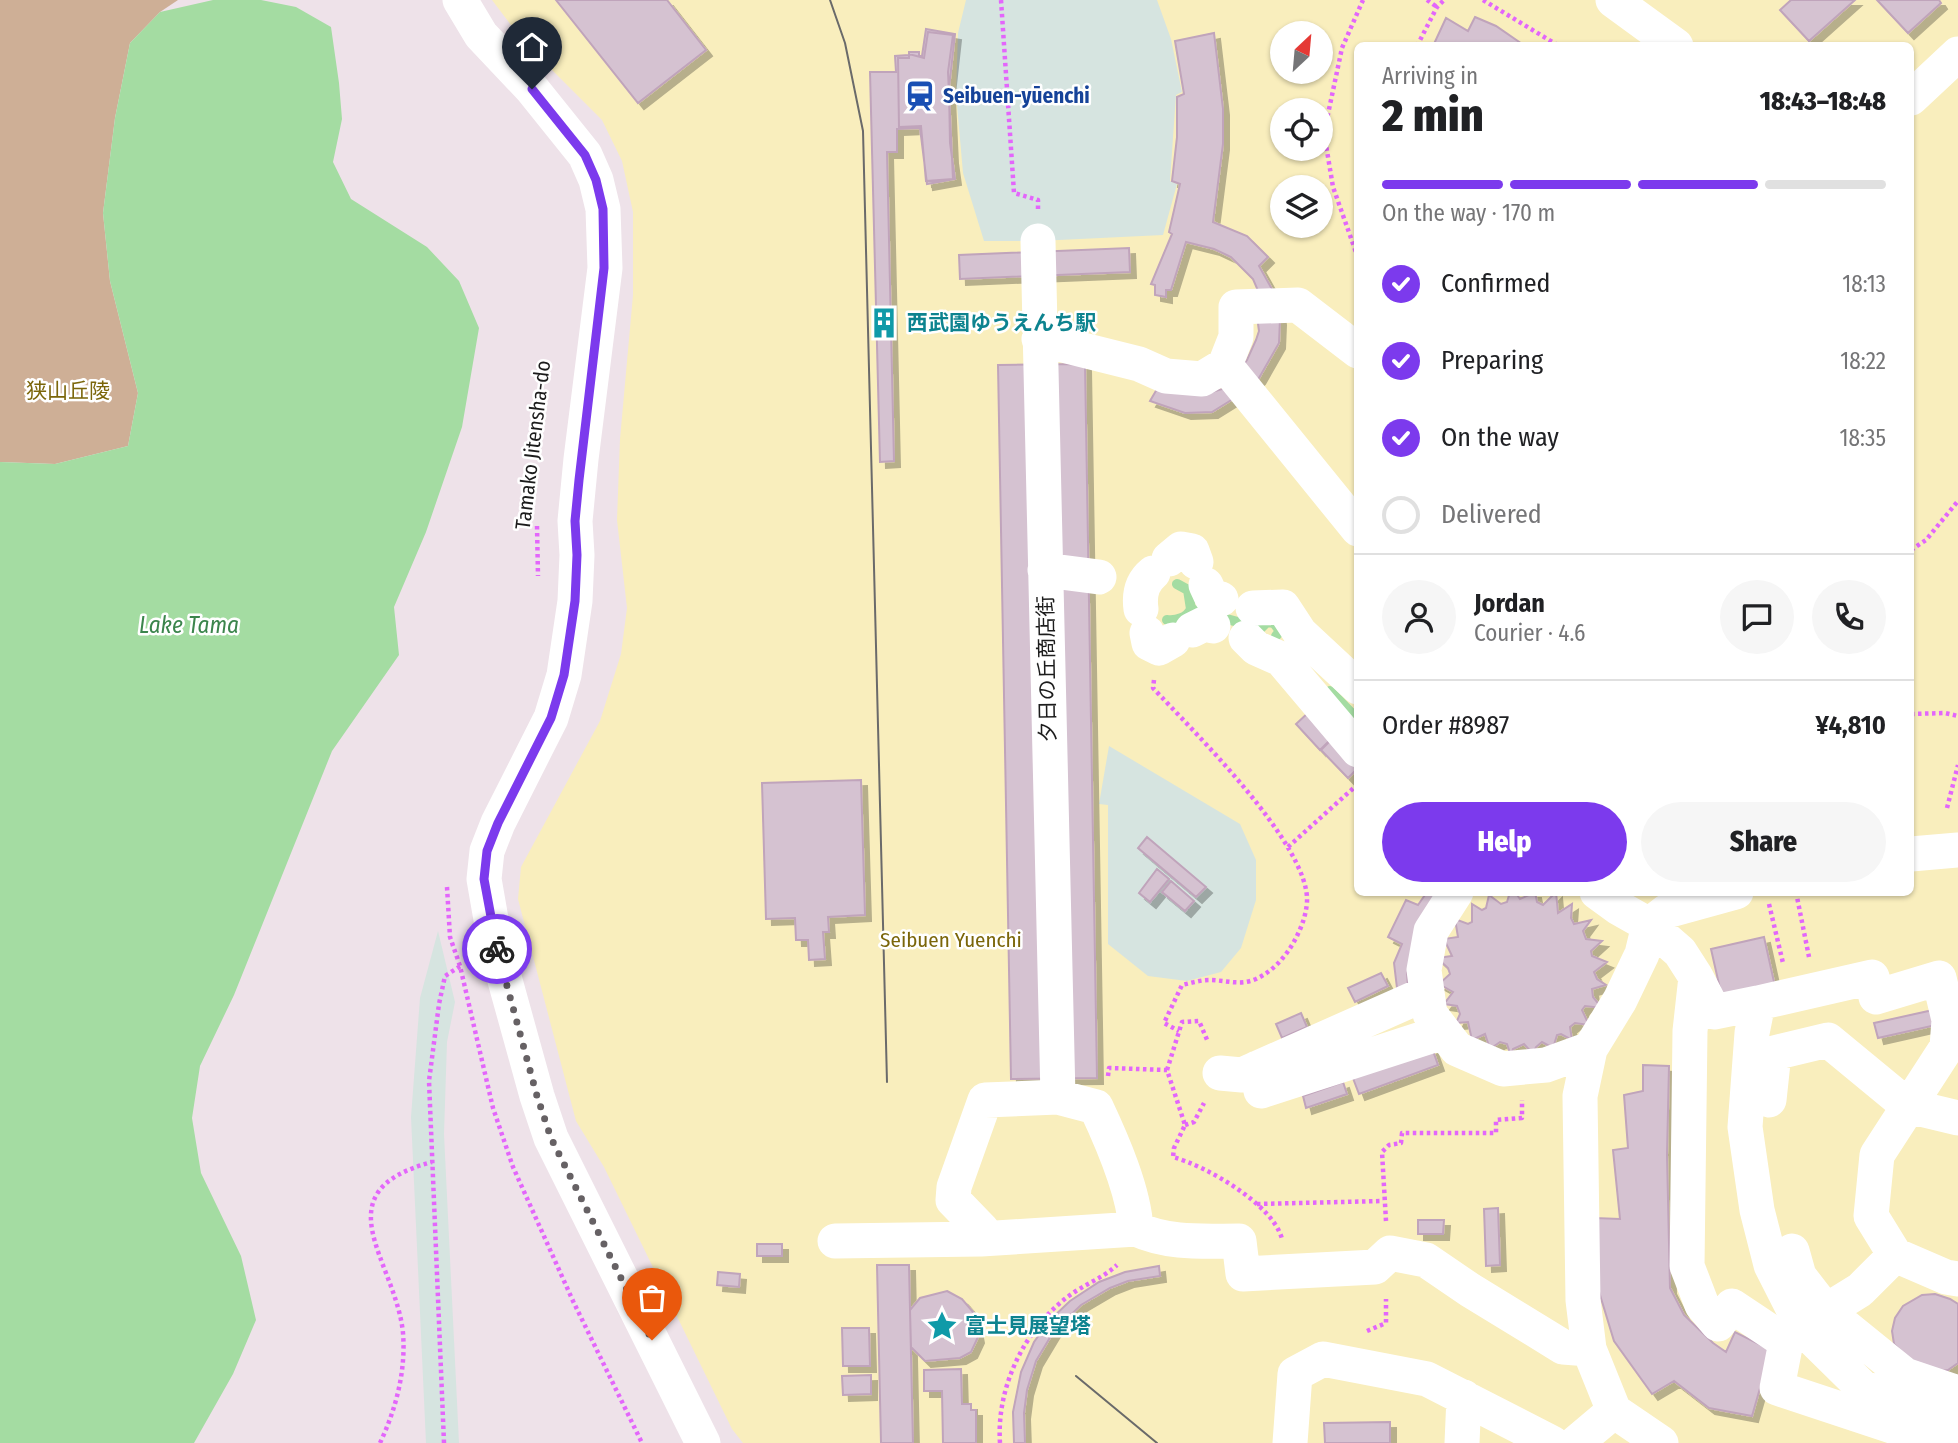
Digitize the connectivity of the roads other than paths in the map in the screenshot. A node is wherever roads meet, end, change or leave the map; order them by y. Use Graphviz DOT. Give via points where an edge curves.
graph roads {
  1 [pos="460,0"];
  2 [pos="1613,0"];
  3 [pos="1671,42"];
  4 [pos="1958,54"];
  5 [pos="1914,95"];
  6 [pos="1038,242"];
  7 [pos="1039,339"];
  8 [pos="1354,348"];
  9 [pos="1225,365"];
  10 [pos="1354,524"];
  11 [pos="1045,570"];
  12 [pos="1099,577"];
  13 [pos="1354,683"];
  14 [pos="1354,745"];
  15 [pos="1958,850"];
  16 [pos="1914,854"];
  17 [pos="1454,896"];
  18 [pos="1611,896"];
  19 [pos="1717,896"];
  20 [pos="1656,909"];
  21 [pos="1696,977"];
  22 [pos="1427,993"];
  23 [pos="1774,999"];
  24 [pos="1444,1032"];
  25 [pos="1590,1049"];
  26 [pos="1257,1068"];
  27 [pos="1220,1073"];
  28 [pos="1058,1090"];
  29 [pos="1908,1106"];
  30 [pos="1958,1118"];
  31 [pos="1144,1232"];
  32 [pos="981,1239"];
  33 [pos="835,1241"];
  34 [pos="1895,1255"];
  35 [pos="1958,1279"];
  36 [pos="1813,1328"];
  37 [pos="1589,1349"];
  38 [pos="1958,1393"];
  39 [pos="1464,1397"];
  40 [pos="1614,1412"];
  41 [pos="1958,1425"];
  42 [pos="703,1443"];
  43 [pos="1290,1443"];
  44 [pos="1462,1443"];
  45 [pos="1552,1443"];
  46 [pos="1576,1443"];
  47 [pos="1661,1443"];
  48 [pos="1943,1443"];
  1 -- 42 [label="street" via="481,35 585,155 603,209 604,268 575,521 575,601 566,665 551,718 487,851 487,905 551,1138"];
  2 -- 3 [label="street"];
  4 -- 5 [label="street"];
  6 -- 7 [label="street, 夕日の丘商店街"];
  7 -- 9 [label="street" via="1139,364 1167,376 1202,379"];
  7 -- 11 [label="street, 夕日の丘商店街"];
  8 -- 9 [label="street" via="1298,306 1236,307 1236,337"];
  9 -- 10 [label="street"];
  11 -- 12 [label="street"];
  11 -- 28 [label="street, 夕日の丘商店街"];
  13 -- 14 [label="street" via="1300,633 1283,607 1190,608 1281,659"];
  15 -- 16 [label="street"];
  17 -- 22 [label="street" via="1431,932 1424,970"];
  18 -- 20 [label="street"];
  19 -- 20 [label="street"];
  20 -- 21 [label="street"];
  20 -- 25 [label="street" via="1642,954"];
  21 -- 23 [label="street" via="1714,1012"];
  21 -- 36 [label="street" via="1690,1031 1687,1266 1702,1305 1718,1324 1732,1306"];
  22 -- 24 [label="street" via="1430,1014"];
  22 -- 26 [label="street"];
  23 -- 29 [label="street" via="1872,976 1876,997 1939,978 1949,1020 1947,1047"];
  23 -- 36 [label="street" via="1752,1033 1745,1127 1757,1210 1771,1265"];
  24 -- 25 [label="street" via="1457,1049 1503,1069 1546,1065"];
  24 -- 26 [label="street" via="1261,1091"];
  25 -- 37 [label="street" via="1580,1096 1583,1300"];
  26 -- 27 [label="street" via="1242,1074"];
  28 -- 31 [label="street" via="1096,1107"];
  28 -- 32 [label="street" via="985,1100 953,1200 982,1230"];
  29 -- 30 [label="street"];
  29 -- 34 [label="street" via="1877,1155 1871,1216"];
  29 -- 36 [label="street" via="1828,1040 1774,1053 1767,1113 1774,1189"];
  31 -- 32 [label="street"];
  31 -- 37 [label="street" via="1178,1242 1239,1241 1243,1274 1426,1259 1563,1347"];
  32 -- 33 [label="street"];
  34 -- 35 [label="street"];
  34 -- 36 [label="street"];
  36 -- 38 [label="street" via="1905,1375"];
  36 -- 41 [label="street" via="1862,1387"];
  36 -- 48 [label="street" via="1777,1388"];
  37 -- 40 [label="street"];
  39 -- 43 [label="street" via="1427,1379 1323,1359 1295,1374"];
  39 -- 44 [label="street"];
  39 -- 45 [label="street"];
  40 -- 46 [label="street"];
  40 -- 47 [label="street"];
}
